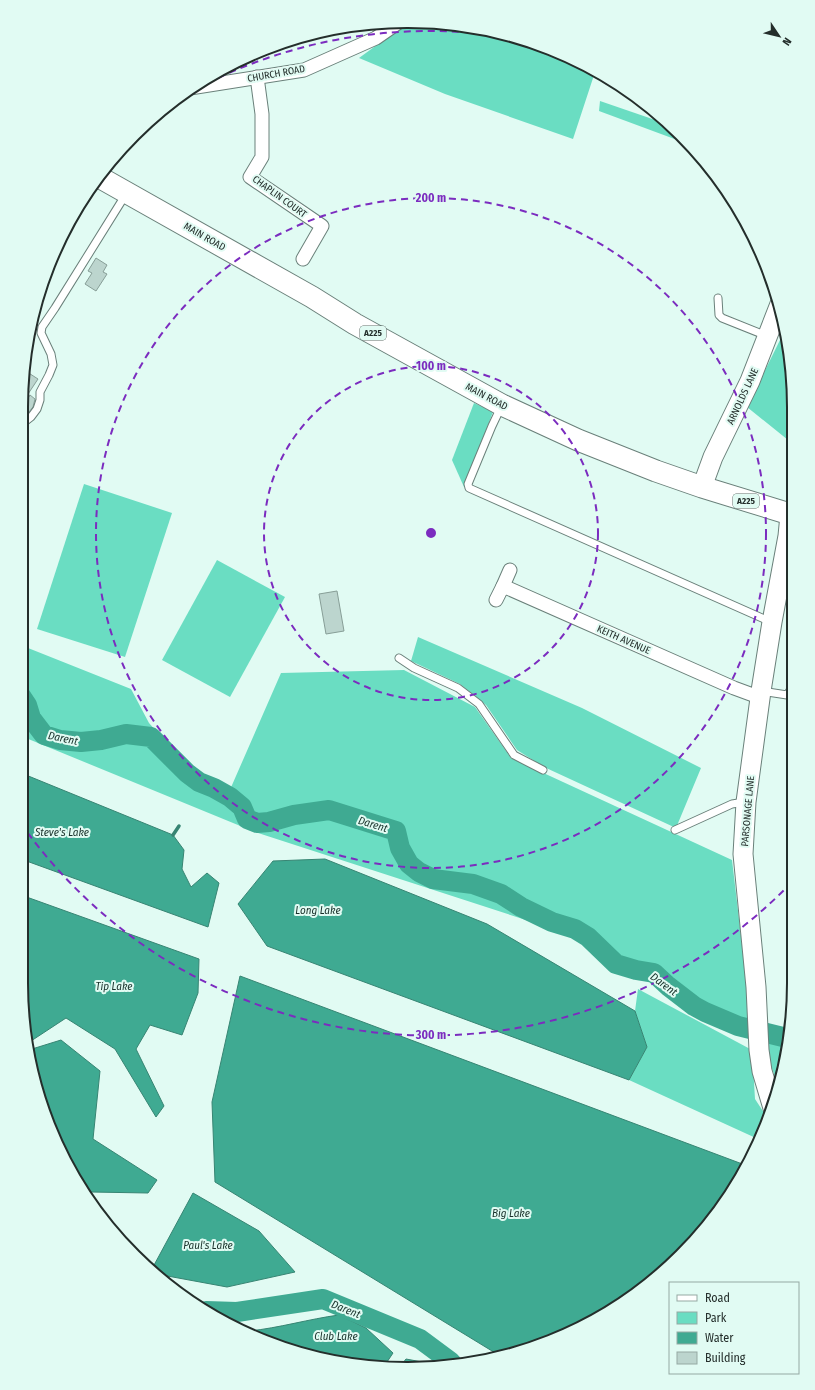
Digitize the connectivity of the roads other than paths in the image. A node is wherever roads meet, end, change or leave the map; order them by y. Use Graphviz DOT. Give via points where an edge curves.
graph roads {
  1 [pos="389,29"];
  2 [pos="257,77"];
  3 [pos="208,85"];
  4 [pos="104,180"];
  5 [pos="127,192"];
  6 [pos="303,259"];
  7 [pos="718,298"];
  8 [pos="776,316"];
  9 [pos="768,336"];
  10 [pos="502,405"];
  11 [pos="28,419"];
  12 [pos="702,487"];
  13 [pos="787,514"];
  14 [pos="787,541"];
  15 [pos="510,570"];
  16 [pos="503,586"];
  17 [pos="496,600"];
  18 [pos="772,622"];
  19 [pos="399,658"];
  20 [pos="761,694"];
  21 [pos="787,695"];
  22 [pos="543,770"];
  23 [pos="746,802"];
  24 [pos="675,830"];
  25 [pos="769,1096"];
  1 -- 2 [label="street, CHURCH ROAD" via="376,38 304,70"];
  2 -- 3 [label="street, CHURCH ROAD"];
  2 -- 6 [label="street, CHAPLIN COURT" via="262,114 262,157 250,177 322,226"];
  4 -- 5 [label="main road, MAIN ROAD / A225"];
  5 -- 10 [label="main road, MAIN ROAD / A225" via="355,324"];
  5 -- 11 [label="lane" via="42,327 41,333 53,365 40,392 37,409"];
  7 -- 9 [label="lane" via="719,315 722,318"];
  8 -- 9 [label="street, ARNOLDS LANE"];
  9 -- 12 [label="street, ARNOLDS LANE"];
  10 -- 12 [label="main road, MAIN ROAD / A225" via="588,444"];
  10 -- 18 [label="lane" via="468,484 470,488"];
  12 -- 13 [label="main road, MAIN ROAD / A225"];
  14 -- 18 [label="street, PARSONAGE LANE"];
  15 -- 16 [label="street"];
  16 -- 17 [label="street"];
  16 -- 20 [label="street, KEITH AVENUE" via="734,688 753,695"];
  18 -- 20 [label="street, PARSONAGE LANE"];
  19 -- 22 [label="lane" via="414,668 458,688 479,704 514,755"];
  20 -- 21 [label="lane"];
  20 -- 23 [label="street, PARSONAGE LANE"];
  23 -- 24 [label="lane" via="732,804"];
  23 -- 25 [label="street, PARSONAGE LANE" via="744,860 759,1050"];
}
